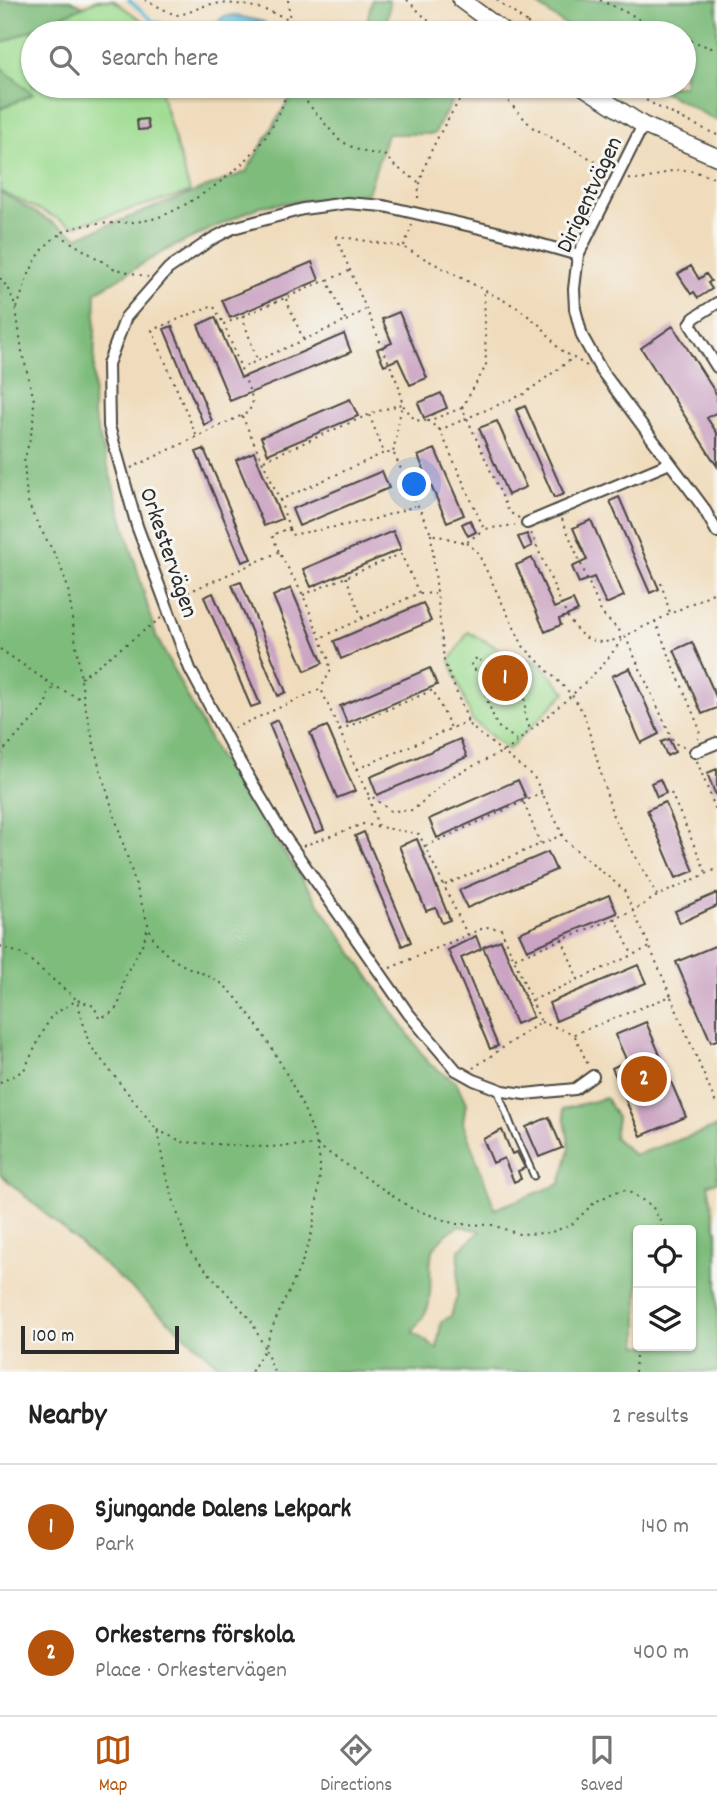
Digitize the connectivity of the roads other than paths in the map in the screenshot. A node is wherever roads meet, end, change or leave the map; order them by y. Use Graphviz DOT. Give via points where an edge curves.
graph roads {
  1 [pos="461,0"];
  2 [pos="490,21"];
  3 [pos="601,98"];
  4 [pos="643,125"];
  5 [pos="717,157"];
  6 [pos="578,255"];
  7 [pos="717,303"];
  8 [pos="717,367"];
  9 [pos="670,463"];
  10 [pos="527,523"];
  11 [pos="717,532"];
  12 [pos="717,743"];
  13 [pos="695,752"];
  14 [pos="593,1076"];
  15 [pos="497,1089"];
  16 [pos="534,1177"];
  1 -- 2 [label="main road"];
  3 -- 4 [label="main road"];
  4 -- 5 [label="main road"];
  4 -- 6 [label="street, Dirigentvägen"];
  6 -- 9 [label="street, Dirigentvägen" via="574,289 582,335 601,370"];
  6 -- 15 [label="street, Orkestervägen" via="415,211 347,203 303,209 233,228 168,269 126,317 108,363 109,426 120,472 190,670 294,850 380,973 456,1070"];
  7 -- 8 [label="street" via="690,324"];
  9 -- 10 [label="street"];
  9 -- 11 [label="street, Dirigentvägen"];
  12 -- 13 [label="street"];
  14 -- 15 [label="street, Orkestervägen" via="575,1089 556,1092 524,1094"];
  15 -- 16 [label="lane"];
}
